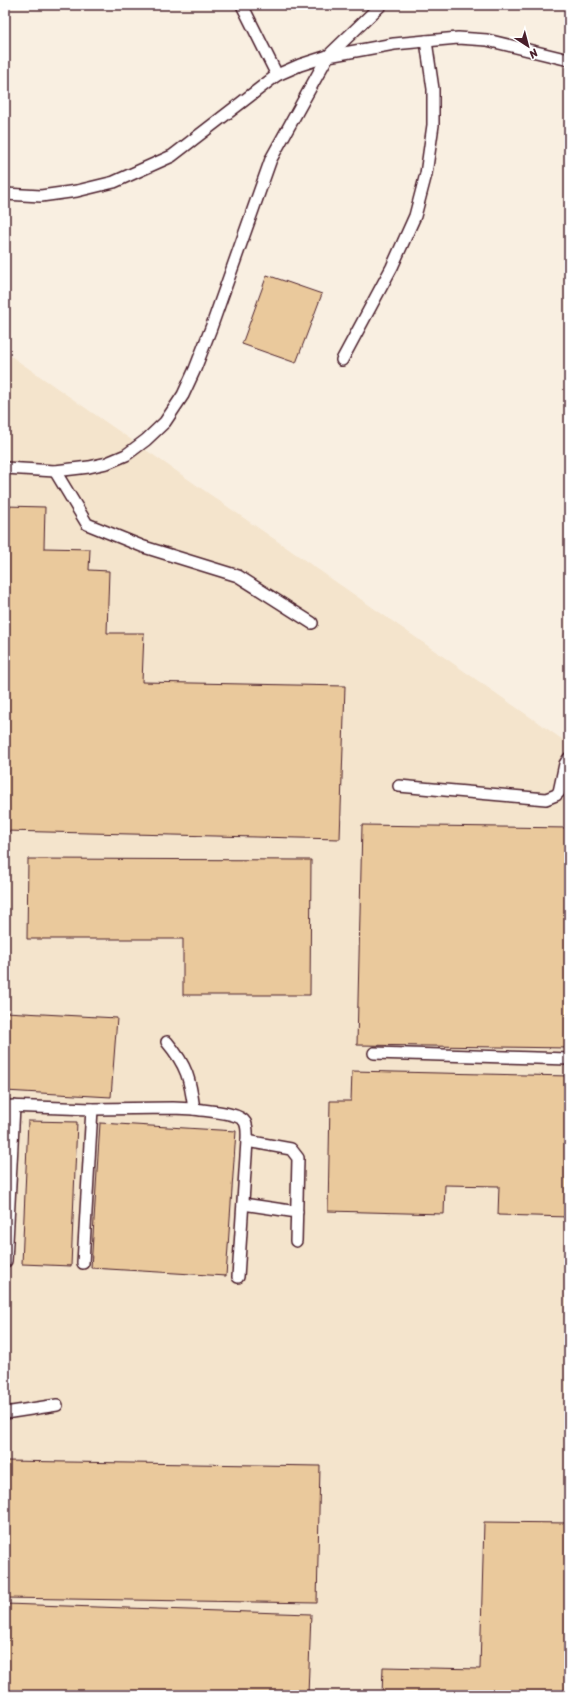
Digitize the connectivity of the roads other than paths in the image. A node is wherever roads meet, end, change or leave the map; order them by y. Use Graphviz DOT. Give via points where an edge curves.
graph roads {
  1 [pos="242,5"];
  2 [pos="381,5"];
  3 [pos="426,41"];
  4 [pos="328,56"];
  5 [pos="569,60"];
  6 [pos="278,75"];
  7 [pos="5,194"];
  8 [pos="342,360"];
  9 [pos="5,468"];
  10 [pos="55,470"];
  11 [pos="312,623"];
  12 [pos="569,758"];
  13 [pos="399,786"];
  14 [pos="167,1042"];
  15 [pos="374,1053"];
  16 [pos="569,1059"];
  17 [pos="10,1106"];
  18 [pos="92,1109"];
  19 [pos="194,1109"];
  20 [pos="247,1141"];
  21 [pos="243,1204"];
  22 [pos="297,1212"];
  23 [pos="296,1241"];
  24 [pos="6,1262"];
  25 [pos="83,1263"];
  26 [pos="238,1277"];
  27 [pos="57,1405"];
  28 [pos="5,1413"];
  1 -- 6 [label="lane"];
  2 -- 4 [label="lane"];
  3 -- 4 [label="lane"];
  3 -- 5 [label="lane" via="458,38 487,40"];
  3 -- 8 [label="lane" via="433,89 433,125 426,174 415,216 392,267"];
  4 -- 6 [label="lane"];
  4 -- 10 [label="lane" via="271,159 211,328 183,395 165,422 126,455 89,467"];
  6 -- 7 [label="lane" via="172,156 153,166 114,182 77,191 40,196"];
  9 -- 10 [label="lane"];
  10 -- 11 [label="lane" via="87,524 144,547 238,576"];
  12 -- 13 [label="lane" via="565,764 559,792 546,799"];
  14 -- 19 [label="lane" via="184,1066 190,1082"];
  15 -- 16 [label="lane"];
  17 -- 18 [label="lane"];
  17 -- 24 [label="lane"];
  18 -- 19 [label="lane"];
  18 -- 25 [label="lane"];
  19 -- 20 [label="lane" via="242,1118 246,1125"];
  20 -- 21 [label="lane"];
  20 -- 22 [label="lane" via="291,1149 298,1158"];
  21 -- 22 [label="lane"];
  21 -- 26 [label="lane"];
  22 -- 23 [label="lane"];
  27 -- 28 [label="lane"];
}
